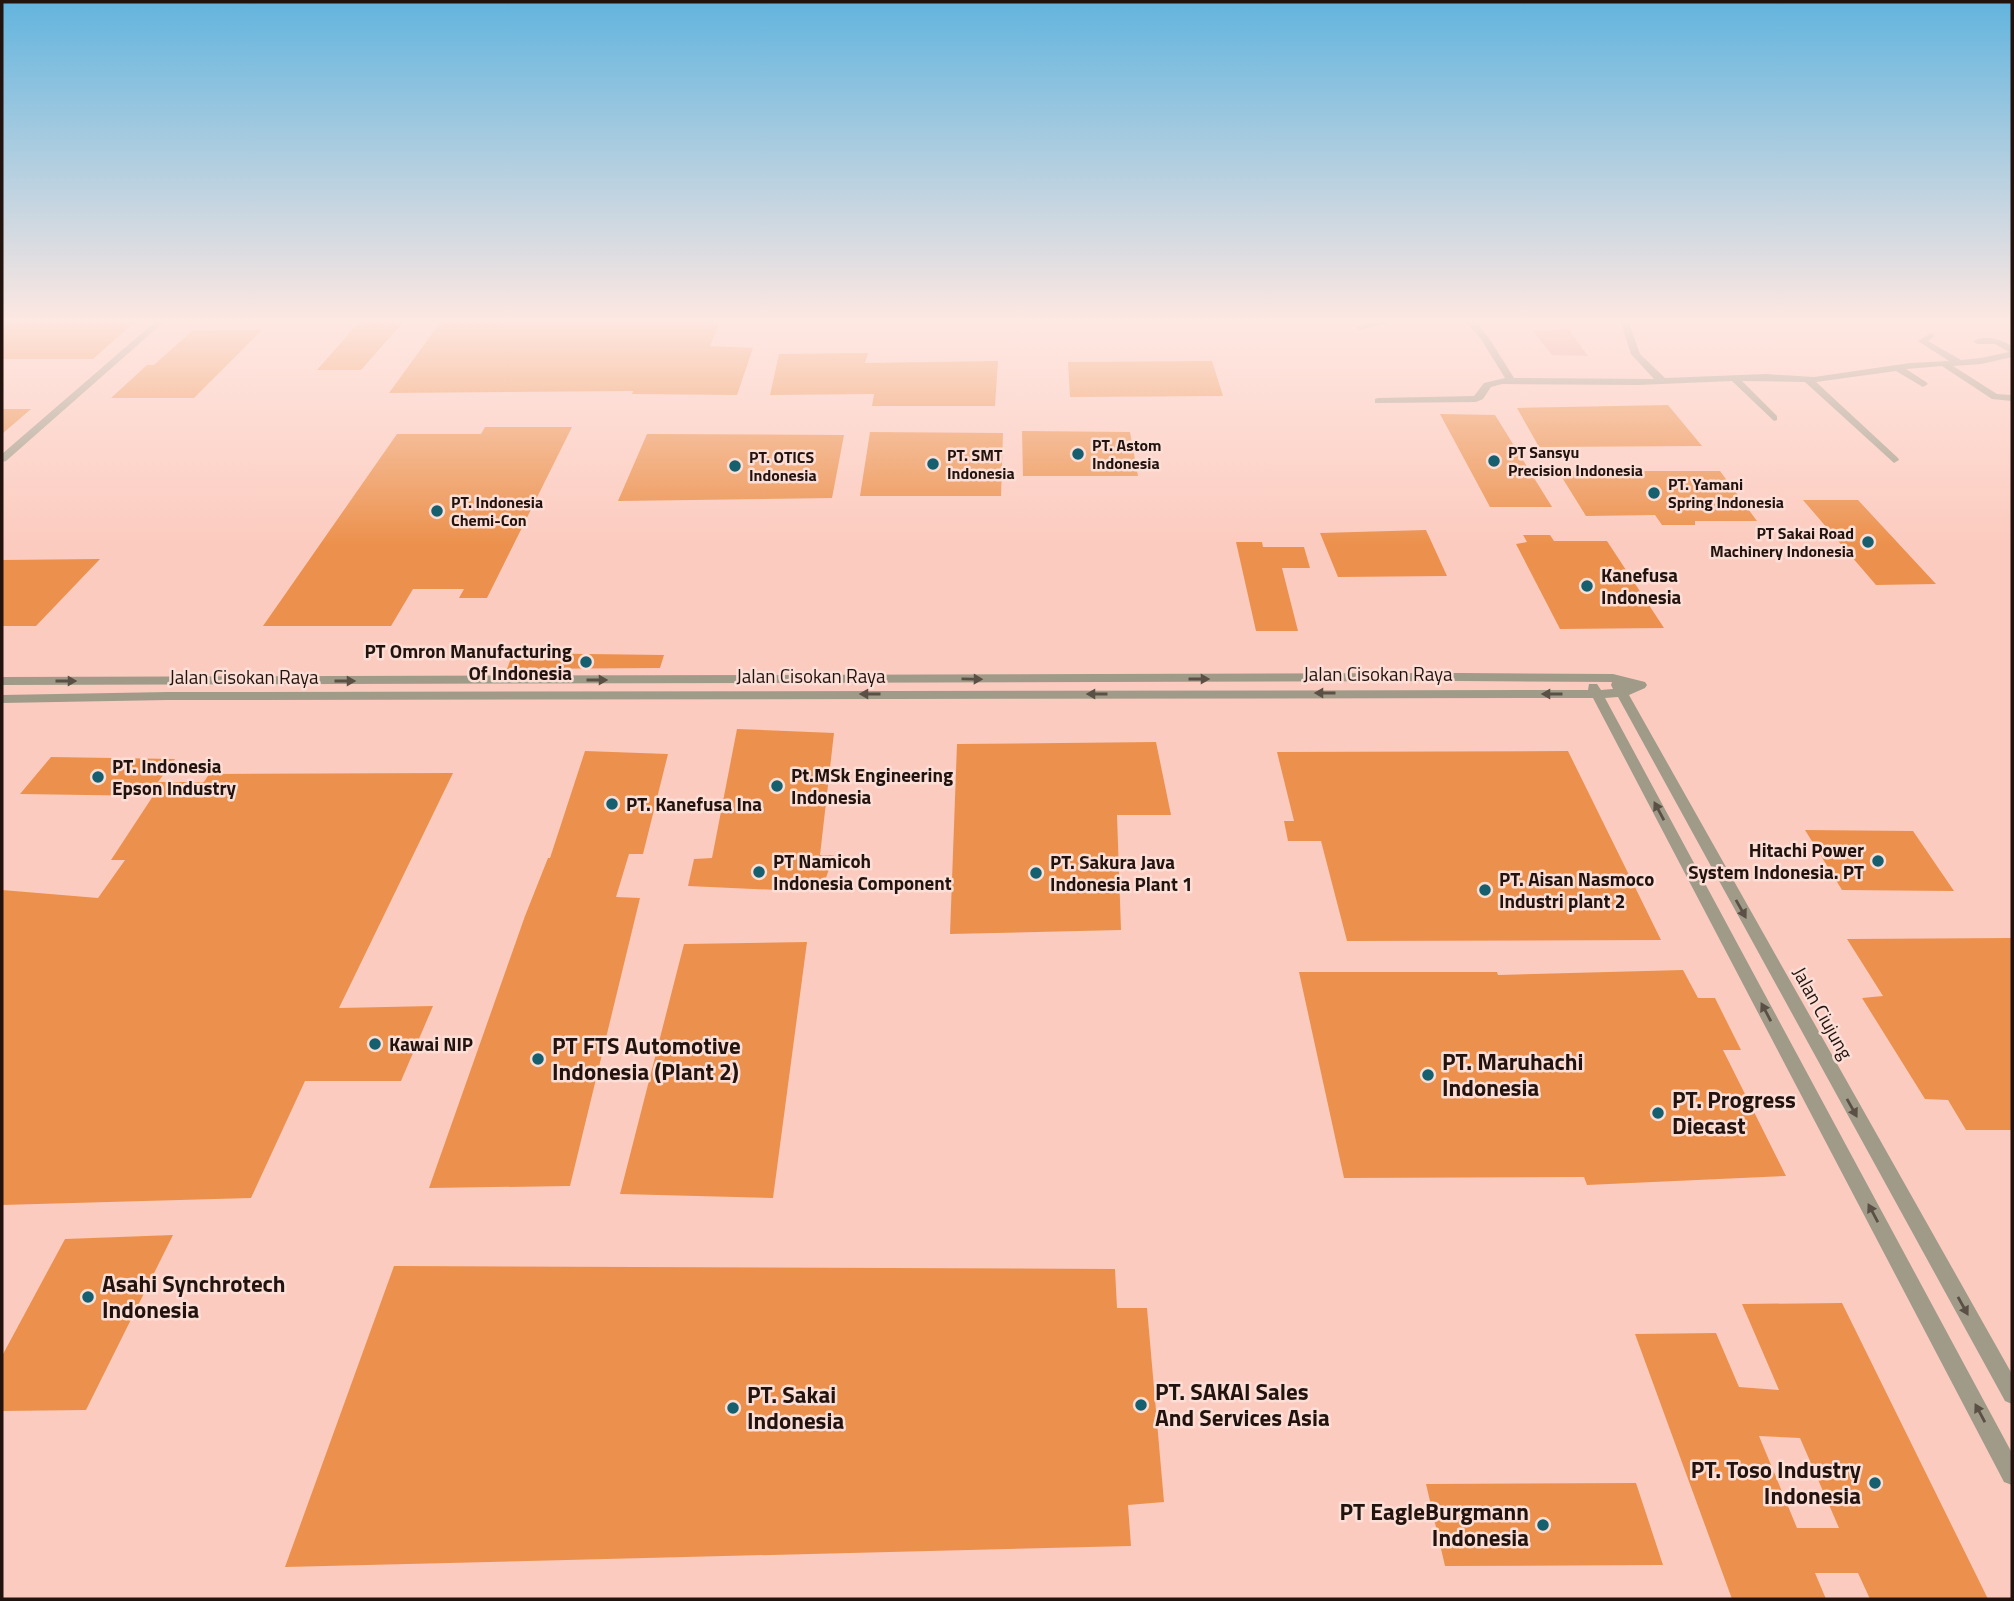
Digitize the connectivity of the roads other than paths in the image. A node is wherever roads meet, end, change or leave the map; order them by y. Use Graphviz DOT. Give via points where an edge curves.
graph roads {
  1 [pos="76,395"];
  2 [pos="1481,395"];
  3 [pos="1750,395"];
  4 [pos="1824,395"];
  5 [pos="1991,395"];
  6 [pos="2012,398"];
  7 [pos="1378,401"];
  8 [pos="1774,418"];
  9 [pos="2,459"];
  10 [pos="1894,460"];
  11 [pos="1588,678"];
  12 [pos="2,681"];
  13 [pos="1641,685"];
  14 [pos="1617,686"];
  15 [pos="1597,694"];
  16 [pos="2,699"];
  17 [pos="2012,1394"];
  18 [pos="2012,1474"];
  1 -- 9 [label="street"];
  2 -- 7 [label="street" via="1472,400"];
  3 -- 8 [label="street"];
  4 -- 10 [label="street"];
  5 -- 6 [label="street"];
  12 -- 11 [label="street, Jalan Cisokan Raya, one-way"];
  11 -- 14 [label="street, Jalan Cisokan Raya"];
  11 -- 15 [label="street"];
  13 -- 14 [label="street"];
  14 -- 15 [label="street, Jalan Cisokan Raya"];
  14 -- 17 [label="street, Jalan Ciujung, one-way"];
  15 -- 16 [label="street, Jalan Cisokan Raya, one-way"];
  18 -- 15 [label="street, one-way"];
}
